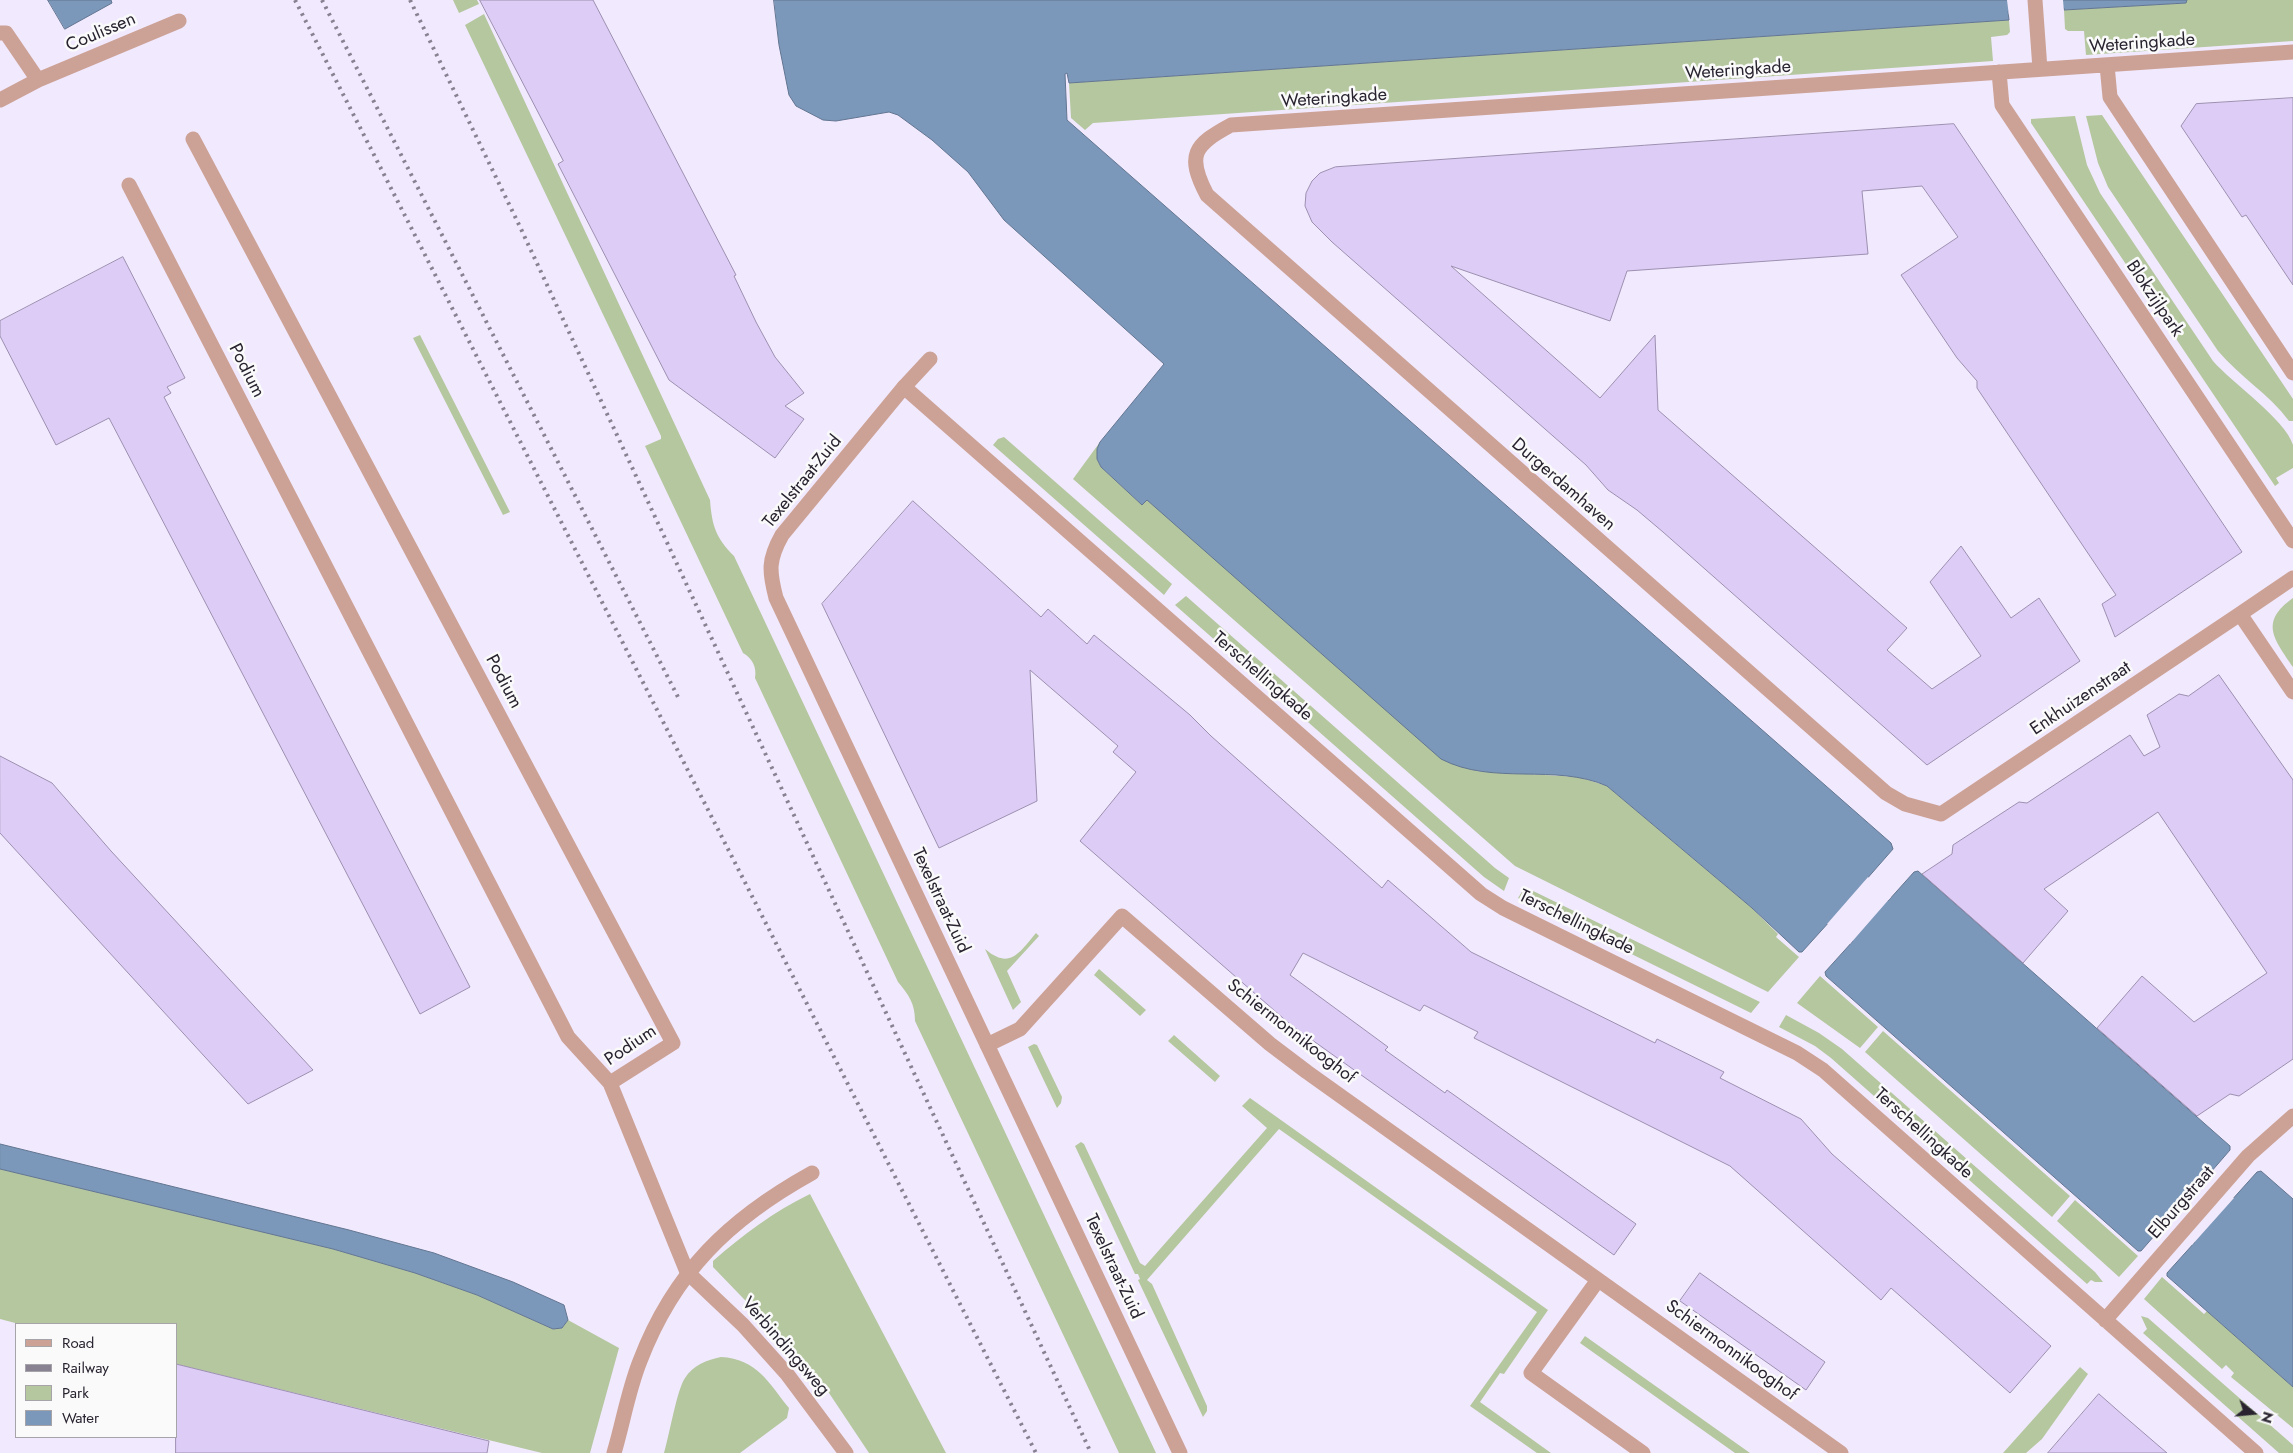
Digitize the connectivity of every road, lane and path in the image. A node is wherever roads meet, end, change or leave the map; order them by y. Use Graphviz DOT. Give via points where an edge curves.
graph roads {
  1 [pos="2036,7"];
  2 [pos="179,21"];
  3 [pos="0,33"];
  4 [pos="2293,52"];
  5 [pos="2108,65"];
  6 [pos="2040,70"];
  7 [pos="1999,72"];
  8 [pos="38,80"];
  9 [pos="0,100"];
  10 [pos="193,139"];
  11 [pos="1195,152"];
  12 [pos="129,185"];
  13 [pos="930,359"];
  14 [pos="2293,373"];
  15 [pos="904,387"];
  16 [pos="2293,541"];
  17 [pos="2293,578"];
  18 [pos="2240,614"];
  19 [pos="2293,692"];
  20 [pos="1941,814"];
  21 [pos="987,1045"];
  22 [pos="610,1083"];
  23 [pos="2291,1121"];
  24 [pos="812,1173"];
  25 [pos="687,1272"];
  26 [pos="1598,1280"];
  27 [pos="2105,1320"];
  28 [pos="614,1453"];
  29 [pos="846,1453"];
  30 [pos="1180,1453"];
  31 [pos="1643,1453"];
  32 [pos="1841,1453"];
  33 [pos="2256,1453"];
  1 -- 6 [label="street"];
  2 -- 8 [label="street, Coulissen"];
  3 -- 8 [label="street" via="6,33"];
  4 -- 5 [label="street, Weteringkade"];
  5 -- 6 [label="street, Weteringkade"];
  5 -- 14 [label="street" via="2110,97"];
  6 -- 7 [label="street, Weteringkade"];
  7 -- 11 [label="street, Weteringkade" via="1231,125 1203,142"];
  7 -- 16 [label="street, Blokzijlpark" via="2002,105"];
  8 -- 9 [label="street, Coulissen"];
  10 -- 22 [label="street, Podium" via="673,1043"];
  11 -- 20 [label="street, Durgerdamhaven" via="1195,166 1207,195 1886,793 1905,804"];
  12 -- 22 [label="street, Podium" via="568,1036"];
  13 -- 15 [label="street, Texelstraat-Zuid"];
  15 -- 21 [label="street, Texelstraat-Zuid" via="782,535 770,562 771,579 776,598"];
  15 -- 27 [label="street, Terschellingkade" via="1481,894 1503,908 1806,1058"];
  17 -- 18 [label="street"];
  18 -- 19 [label="street"];
  18 -- 20 [label="street, Enkhuizenstraat"];
  21 -- 26 [label="street, Schiermonnikooghof" via="1020,1029 1122,916 1270,1044"];
  21 -- 30 [label="street, Texelstraat-Zuid"];
  22 -- 25 [label="street"];
  23 -- 27 [label="street, Elburgstraat" via="2248,1156"];
  24 -- 25 [label="street" via="744,1216"];
  25 -- 28 [label="street" via="666,1304 639,1362"];
  25 -- 29 [label="street, Verbindingsweg" via="743,1325 787,1374"];
  26 -- 31 [label="street" via="1531,1373"];
  26 -- 32 [label="street, Schiermonnikooghof"];
  27 -- 33 [label="street, Terschellingkade"];
}
